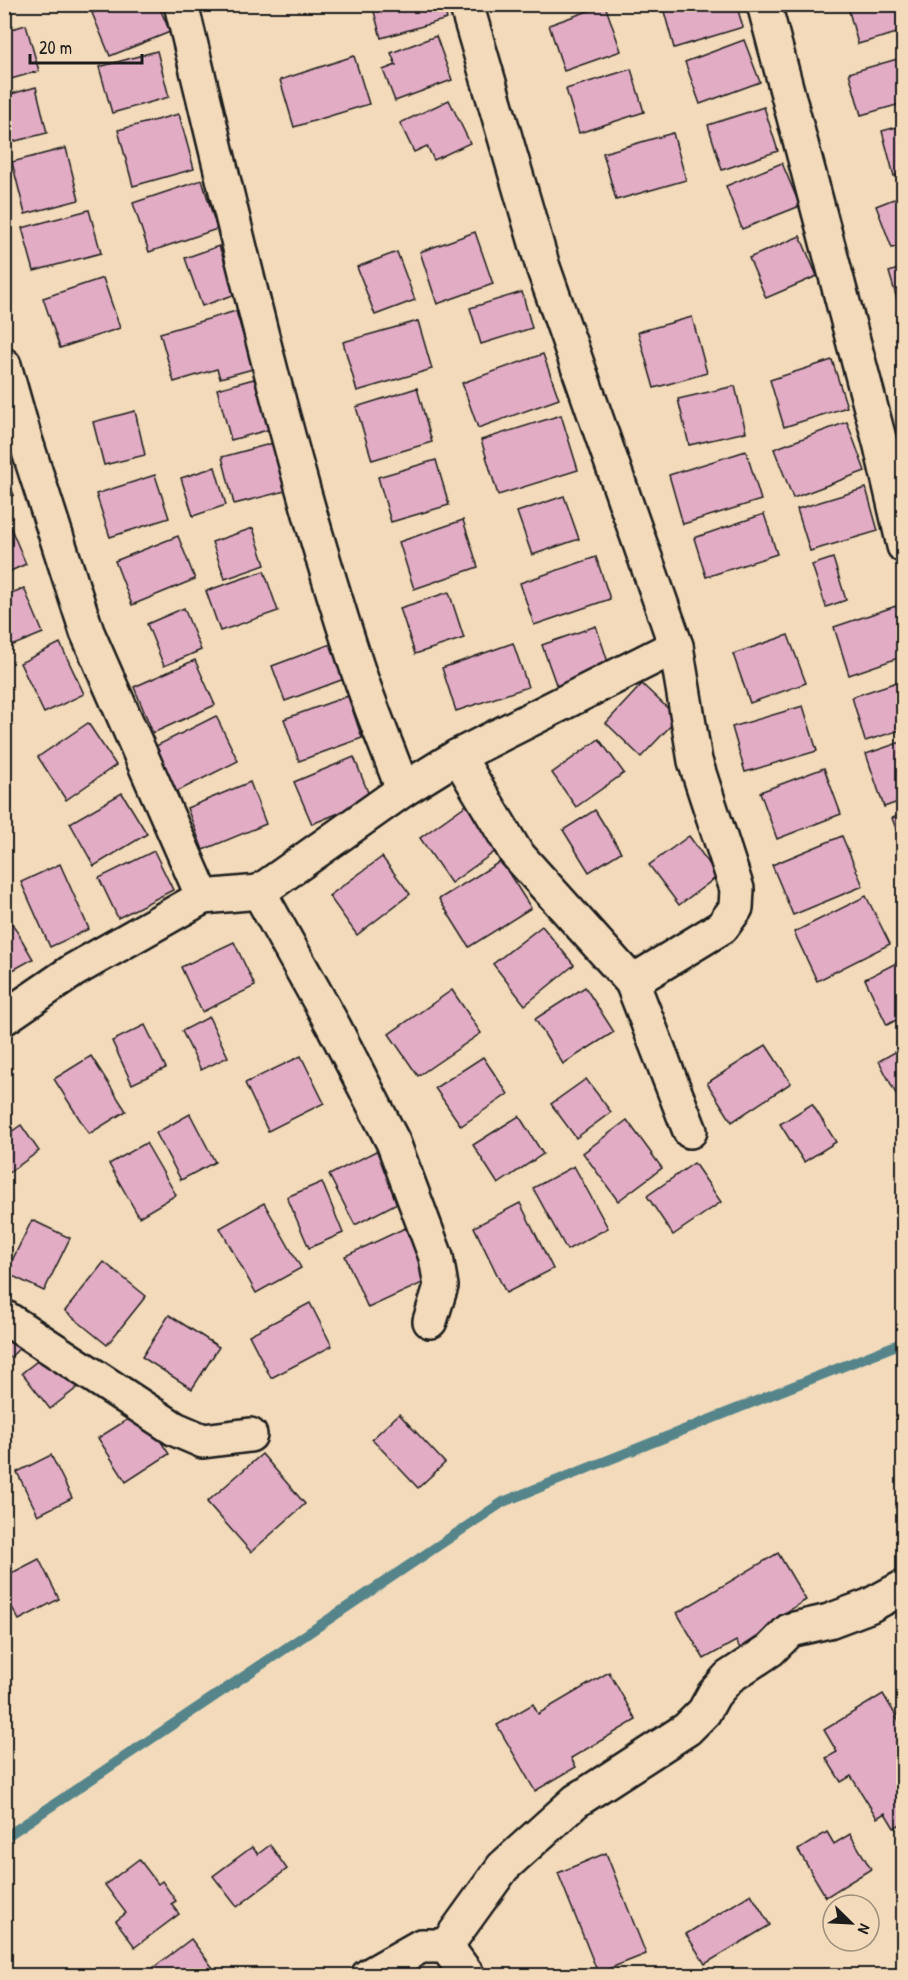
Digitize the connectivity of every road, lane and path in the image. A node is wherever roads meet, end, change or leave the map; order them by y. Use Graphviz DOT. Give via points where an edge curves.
graph roads {
  1 [pos="181,4"];
  2 [pos="466,4"];
  3 [pos="764,4"];
  4 [pos="4,365"];
  5 [pos="903,546"];
  6 [pos="676,646"];
  7 [pos="458,756"];
  8 [pos="403,790"];
  9 [pos="259,892"];
  10 [pos="203,897"];
  11 [pos="632,982"];
  12 [pos="4,1018"];
  13 [pos="690,1131"];
  14 [pos="4,1317"];
  15 [pos="430,1321"];
  16 [pos="250,1435"];
  17 [pos="903,1587"];
  18 [pos="446,1946"];
  19 [pos="368,1976"];
  20 [pos="468,1976"];
  1 -- 8 [label="street" via="298,472 354,659"];
  2 -- 6 [label="street" via="543,267"];
  3 -- 5 [label="street" via="881,446"];
  4 -- 10 [label="street" via="87,632"];
  6 -- 7 [label="street"];
  6 -- 11 [label="street" via="695,761 737,889 736,908 722,927"];
  7 -- 8 [label="street"];
  7 -- 11 [label="street" via="516,853"];
  8 -- 9 [label="street"];
  9 -- 10 [label="street"];
  9 -- 15 [label="street" via="393,1142 436,1257 441,1286"];
  10 -- 12 [label="street" via="74,970"];
  11 -- 13 [label="street"];
  14 -- 16 [label="street" via="175,1428 203,1441"];
  17 -- 18 [label="street" via="829,1622 790,1630 770,1650 729,1677 687,1729 576,1801 503,1867"];
  18 -- 19 [label="street" via="421,1946"];
  18 -- 20 [label="street"];
}
